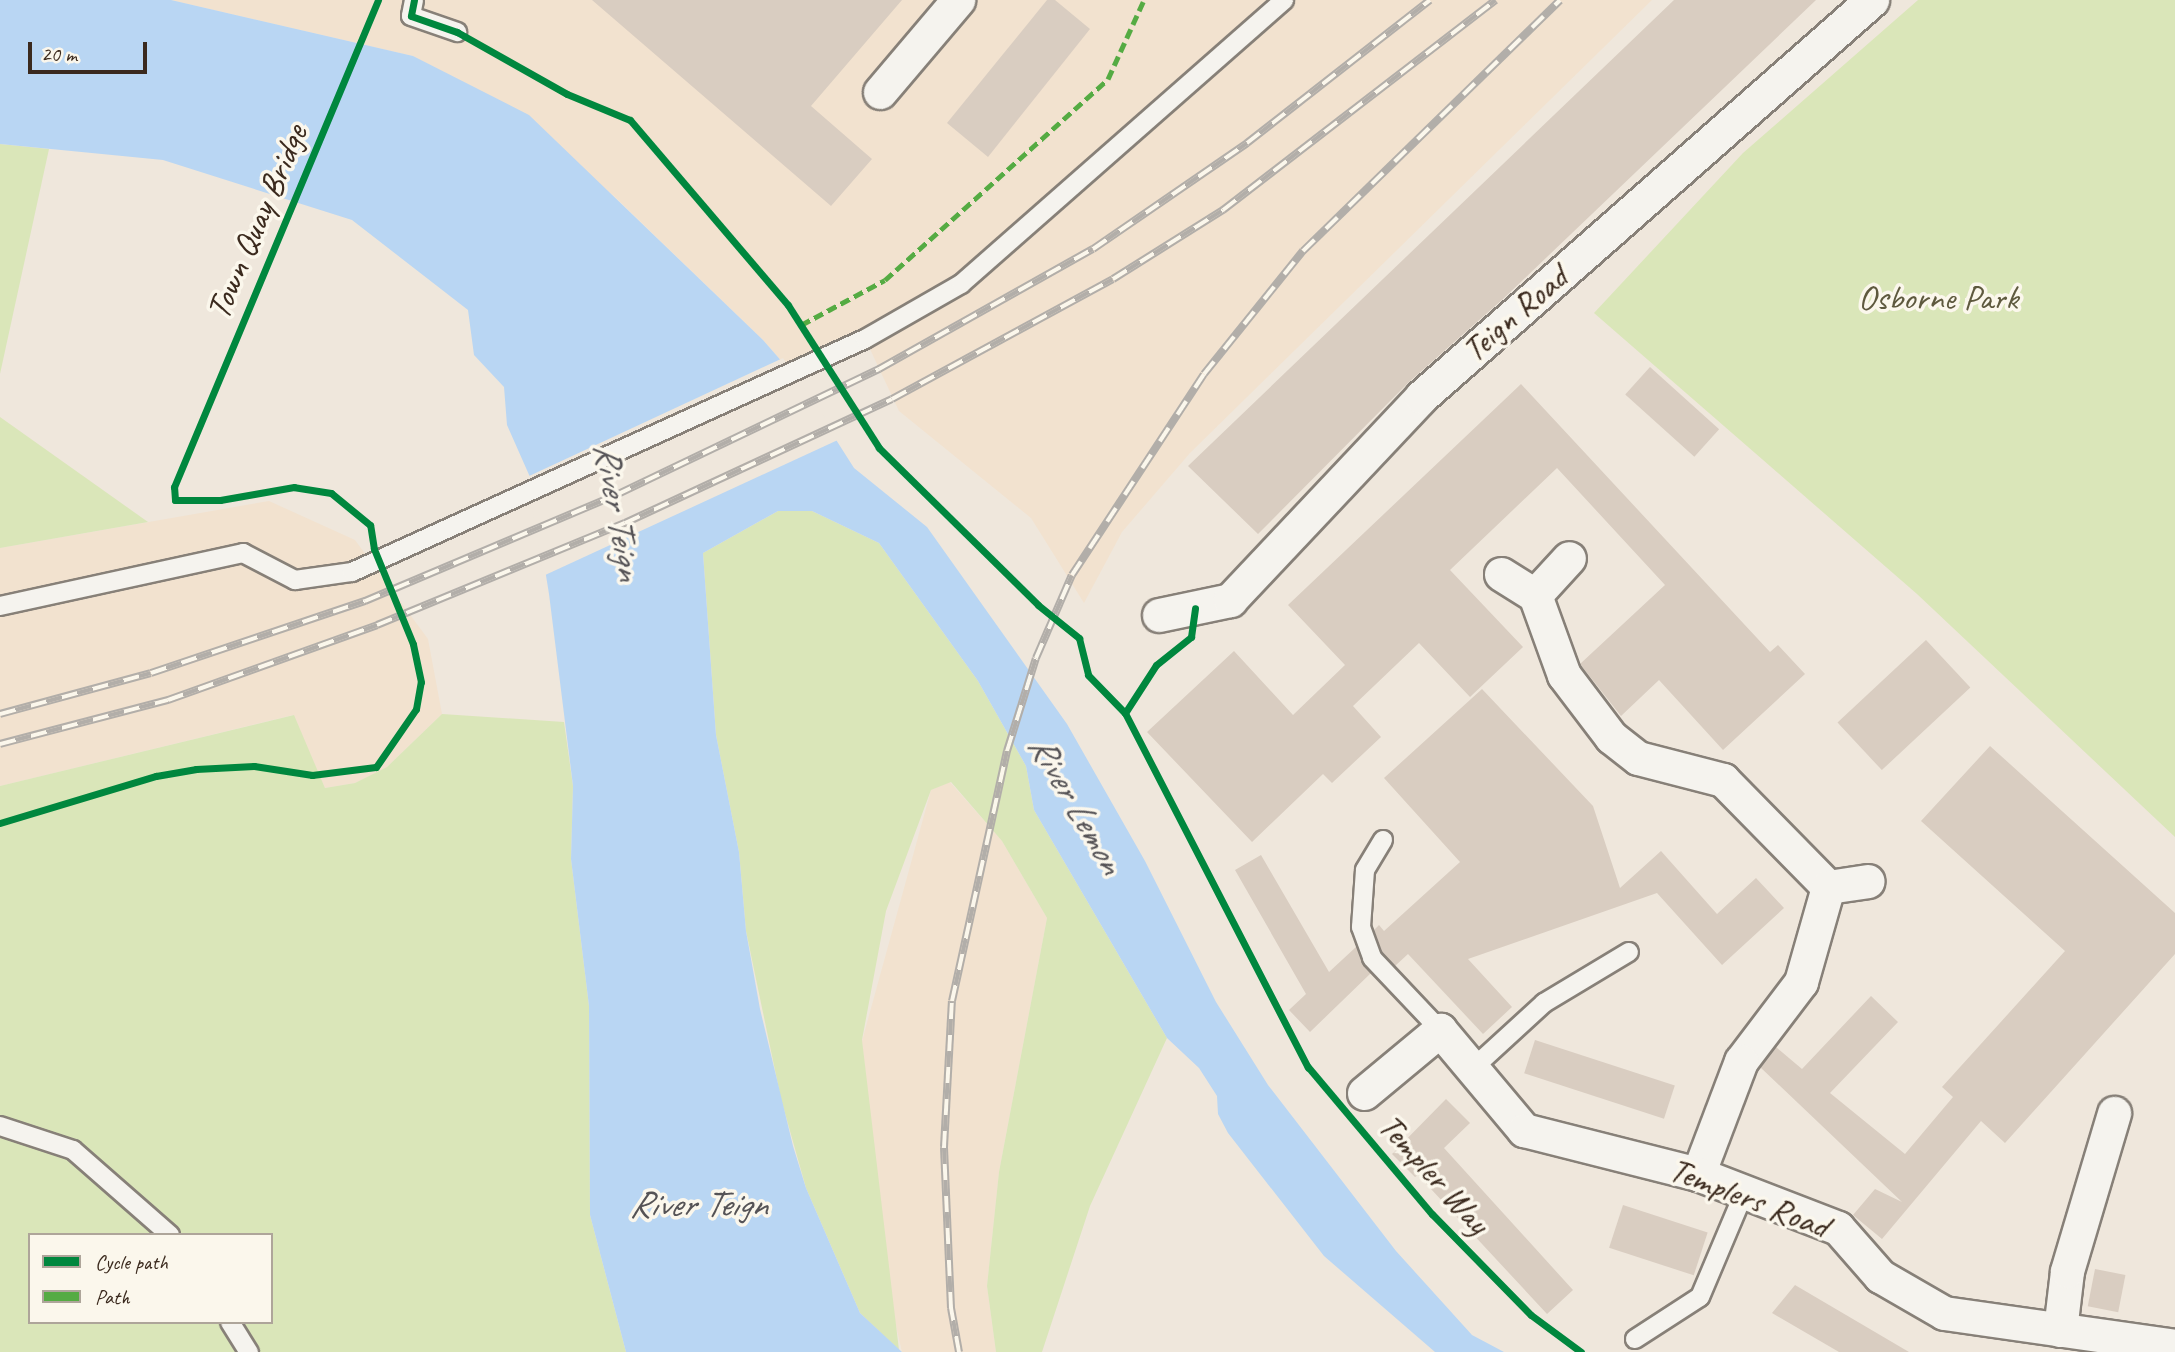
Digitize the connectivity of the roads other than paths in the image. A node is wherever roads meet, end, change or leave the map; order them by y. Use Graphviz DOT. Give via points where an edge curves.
graph roads {
  1 [pos="414,0"];
  2 [pos="958,0"];
  3 [pos="1284,0"];
  4 [pos="1872,0"];
  5 [pos="457,32"];
  6 [pos="880,92"];
  7 [pos="1569,558"];
  8 [pos="1501,574"];
  9 [pos="1535,595"];
  10 [pos="0,606"];
  11 [pos="1159,615"];
  12 [pos="1383,840"];
  13 [pos="1868,881"];
  14 [pos="1828,887"];
  15 [pos="1629,952"];
  16 [pos="1440,1030"];
  17 [pos="1471,1070"];
  18 [pos="1364,1093"];
  19 [pos="2114,1113"];
  20 [pos="0,1126"];
  21 [pos="1698,1174"];
  22 [pos="1744,1193"];
  23 [pos="168,1233"];
  24 [pos="231,1324"];
  25 [pos="2060,1330"];
  26 [pos="1635,1339"];
  27 [pos="2175,1346"];
  28 [pos="249,1352"];
  1 -- 5 [label="lane" via="411,16"];
  2 -- 6 [label="street"];
  3 -- 10 [label="lane" via="961,284 865,340 352,572 295,580 243,553"];
  4 -- 11 [label="street, Teign Road" via="1421,397 1230,600"];
  7 -- 9 [label="street"];
  8 -- 9 [label="street"];
  9 -- 14 [label="street" via="1564,675 1611,737 1638,758 1723,780"];
  12 -- 16 [label="lane" via="1365,870 1361,928 1372,958"];
  13 -- 14 [label="street"];
  14 -- 21 [label="street" via="1801,982 1741,1061"];
  15 -- 17 [label="lane" via="1544,1003"];
  16 -- 17 [label="street, Templers Road"];
  16 -- 18 [label="street"];
  17 -- 21 [label="street, Templers Road" via="1524,1130"];
  19 -- 25 [label="street" via="2067,1271"];
  20 -- 23 [label="lane" via="73,1150"];
  21 -- 22 [label="street, Templers Road"];
  22 -- 25 [label="street, Templers Road" via="1838,1228 1880,1276 1944,1313"];
  22 -- 26 [label="lane" via="1700,1297"];
  24 -- 28 [label="lane"];
  25 -- 27 [label="street, Templers Road"];
}
